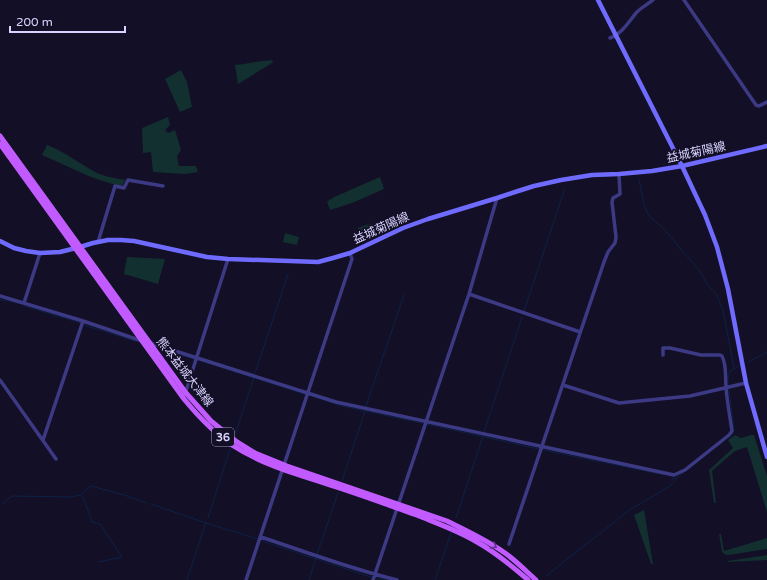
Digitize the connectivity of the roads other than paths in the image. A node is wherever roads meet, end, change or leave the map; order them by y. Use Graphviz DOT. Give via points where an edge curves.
graph roads {
  1 [pos="598,0"];
  2 [pos="653,0"];
  3 [pos="684,0"];
  4 [pos="616,36"];
  5 [pos="610,38"];
  6 [pos="767,102"];
  7 [pos="0,136"];
  8 [pos="767,146"];
  9 [pos="1,148"];
  10 [pos="682,166"];
  11 [pos="619,174"];
  12 [pos="163,186"];
  13 [pos="497,198"];
  14 [pos="0,241"];
  15 [pos="98,242"];
  16 [pos="78,248"];
  17 [pos="40,253"];
  18 [pos="350,253"];
  19 [pos="228,259"];
  20 [pos="469,294"];
  21 [pos="0,296"];
  22 [pos="24,302"];
  23 [pos="83,321"];
  24 [pos="580,332"];
  25 [pos="142,341"];
  26 [pos="150,343"];
  27 [pos="663,355"];
  28 [pos="197,358"];
  29 [pos="0,380"];
  30 [pos="746,383"];
  31 [pos="563,385"];
  32 [pos="726,387"];
  33 [pos="309,392"];
  34 [pos="186,393"];
  35 [pos="184,399"];
  36 [pos="426,421"];
  37 [pos="43,440"];
  38 [pos="542,447"];
  39 [pos="767,457"];
  40 [pos="56,459"];
  41 [pos="283,467"];
  42 [pos="397,506"];
  43 [pos="260,537"];
  44 [pos="510,544"];
  45 [pos="374,575"];
  46 [pos="246,580"];
  47 [pos="372,580"];
  48 [pos="397,580"];
  49 [pos="528,580"];
  50 [pos="536,580"];
  1 -- 4 [label="main road"];
  2 -- 4 [label="street" via="638,11"];
  3 -- 6 [label="street" via="756,106"];
  4 -- 5 [label="street"];
  4 -- 10 [label="main road"];
  7 -- 16 [label="main road, 熊本益城大津線 / 36"];
  8 -- 10 [label="main road, 益城菊陽線"];
  9 -- 16 [label="main road, 熊本益城大津線 / 36"];
  10 -- 11 [label="main road, 益城菊陽線"];
  10 -- 30 [label="main road" via="706,215 717,247"];
  11 -- 13 [label="main road, 益城菊陽線" via="561,180"];
  11 -- 24 [label="street" via="620,194 613,198 612,202 615,243 604,262"];
  12 -- 15 [label="street" via="128,180 124,188 115,186"];
  13 -- 18 [label="main road, 益城菊陽線" via="407,226"];
  13 -- 20 [label="street"];
  14 -- 17 [label="main road, 益城菊陽線" via="14,248"];
  15 -- 16 [label="main road, 益城菊陽線"];
  15 -- 19 [label="main road, 益城菊陽線" via="134,241"];
  16 -- 17 [label="main road, 益城菊陽線"];
  16 -- 25 [label="main road, 熊本益城大津線 / 36"];
  16 -- 26 [label="main road, 熊本益城大津線 / 36"];
  17 -- 22 [label="street"];
  18 -- 19 [label="main road, 益城菊陽線" via="318,262"];
  18 -- 33 [label="street" via="352,259"];
  19 -- 28 [label="street"];
  20 -- 24 [label="street"];
  20 -- 36 [label="street"];
  21 -- 22 [label="street"];
  22 -- 23 [label="street"];
  23 -- 25 [label="street"];
  23 -- 37 [label="street"];
  24 -- 31 [label="street"];
  25 -- 26 [label="street"];
  25 -- 35 [label="main road, 熊本益城大津線 / 36"];
  26 -- 28 [label="street"];
  26 -- 34 [label="main road, 熊本益城大津線 / 36"];
  27 -- 32 [label="street" via="663,348 670,348 701,355 722,356"];
  28 -- 33 [label="street"];
  28 -- 34 [label="street"];
  29 -- 37 [label="street"];
  30 -- 32 [label="street"];
  30 -- 39 [label="main road"];
  31 -- 32 [label="street" via="619,403 690,396"];
  31 -- 38 [label="street"];
  32 -- 38 [label="street" via="732,431 685,470 674,475"];
  33 -- 36 [label="street" via="336,402"];
  33 -- 41 [label="street"];
  34 -- 35 [label="street"];
  34 -- 41 [label="main road, 熊本益城大津線 / 36" via="211,421 237,442"];
  35 -- 41 [label="main road, 熊本益城大津線 / 36" via="207,424 232,444 254,457"];
  36 -- 38 [label="street"];
  36 -- 42 [label="street"];
  37 -- 40 [label="street"];
  38 -- 44 [label="street"];
  41 -- 42 [label="main road, 熊本益城大津線 / 36"];
  41 -- 43 [label="street"];
  42 -- 45 [label="street"];
  42 -- 49 [label="main road, 熊本益城大津線 / 36" via="478,542"];
  42 -- 50 [label="main road, 熊本益城大津線 / 36, one-way" via="447,521 482,538 506,554"];
  43 -- 45 [label="street"];
  43 -- 46 [label="street"];
  45 -- 47 [label="street"];
  45 -- 48 [label="street"];
}
